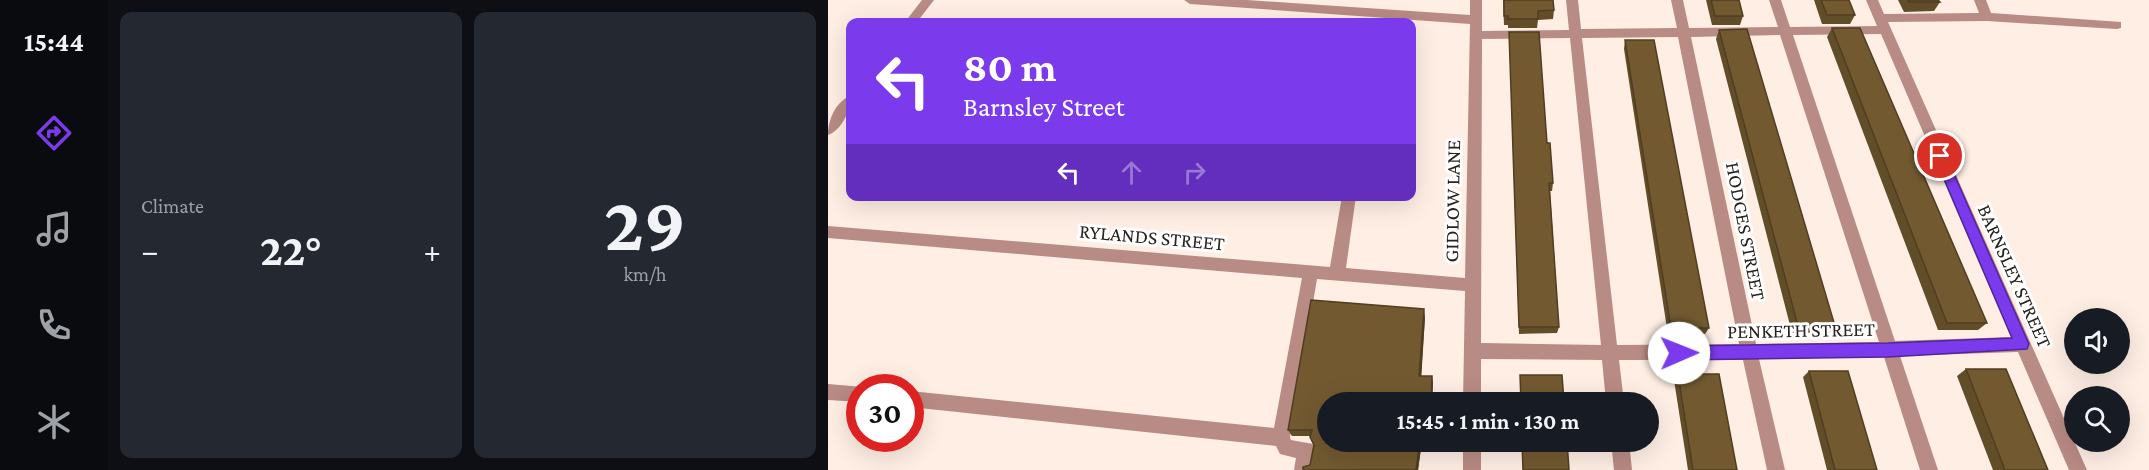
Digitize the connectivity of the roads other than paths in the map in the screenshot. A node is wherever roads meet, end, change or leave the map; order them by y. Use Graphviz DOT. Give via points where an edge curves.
graph roads {
  1 [pos="928,0"];
  2 [pos="1190,0"];
  3 [pos="1476,0"];
  4 [pos="1572,0"];
  5 [pos="1677,0"];
  6 [pos="1775,0"];
  7 [pos="1872,0"];
  8 [pos="1980,0"];
  9 [pos="1987,17"];
  10 [pos="914,18"];
  11 [pos="1367,18"];
  12 [pos="1416,19"];
  13 [pos="1476,20"];
  14 [pos="1882,24"];
  15 [pos="2117,25"];
  16 [pos="1787,32"];
  17 [pos="1684,33"];
  18 [pos="1476,35"];
  19 [pos="1576,35"];
  20 [pos="846,108"];
  21 [pos="828,130"];
  22 [pos="1348,201"];
  23 [pos="828,232"];
  24 [pos="1311,271"];
  25 [pos="1336,273"];
  26 [pos="1473,285"];
  27 [pos="2022,344"];
  28 [pos="1888,350"];
  29 [pos="1473,351"];
  30 [pos="1749,351"];
  31 [pos="1610,354"];
  32 [pos="828,392"];
  33 [pos="1472,392"];
  34 [pos="1614,392"];
  35 [pos="846,393"];
  36 [pos="924,400"];
  37 [pos="1281,438"];
  38 [pos="1472,452"];
  39 [pos="1621,452"];
  40 [pos="1303,470"];
  41 [pos="1472,470"];
  42 [pos="1623,470"];
  43 [pos="1776,470"];
  44 [pos="1929,470"];
  45 [pos="2078,470"];
  1 -- 10 [label="street"];
  2 -- 11 [label="street"];
  3 -- 13 [label="street, GIDLOW LANE"];
  4 -- 19 [label="street"];
  5 -- 17 [label="street, HODGES STREET"];
  6 -- 16 [label="street"];
  7 -- 14 [label="street, BARNSLEY STREET"];
  8 -- 9 [label="street"];
  9 -- 14 [label="street"];
  9 -- 15 [label="street"];
  12 -- 13 [label="street"];
  13 -- 18 [label="street, GIDLOW LANE"];
  14 -- 16 [label="street"];
  14 -- 27 [label="street, BARNSLEY STREET"];
  16 -- 17 [label="street"];
  16 -- 28 [label="street"];
  17 -- 19 [label="street"];
  17 -- 30 [label="street, HODGES STREET"];
  18 -- 19 [label="street"];
  18 -- 26 [label="street, GIDLOW LANE"];
  19 -- 31 [label="street"];
  20 -- 21 [label="street"];
  22 -- 25 [label="street"];
  23 -- 24 [label="street, RYLANDS STREET"];
  24 -- 25 [label="street, RYLANDS STREET"];
  24 -- 37 [label="street"];
  25 -- 26 [label="street, RYLANDS STREET"];
  26 -- 29 [label="street, GIDLOW LANE"];
  27 -- 28 [label="street, PENKETH STREET"];
  27 -- 45 [label="street, BARNSLEY STREET"];
  28 -- 30 [label="street, PENKETH STREET"];
  28 -- 44 [label="street"];
  29 -- 31 [label="street, PENKETH STREET"];
  29 -- 33 [label="street, GIDLOW LANE"];
  30 -- 31 [label="street, PENKETH STREET"];
  30 -- 43 [label="street, HODGES STREET"];
  31 -- 34 [label="street"];
  32 -- 35 [label="street"];
  36 -- 37 [label="street"];
  37 -- 40 [label="street" via="1286,448 1307,450"];
  38 -- 41 [label="street"];
  39 -- 42 [label="street"];
}
